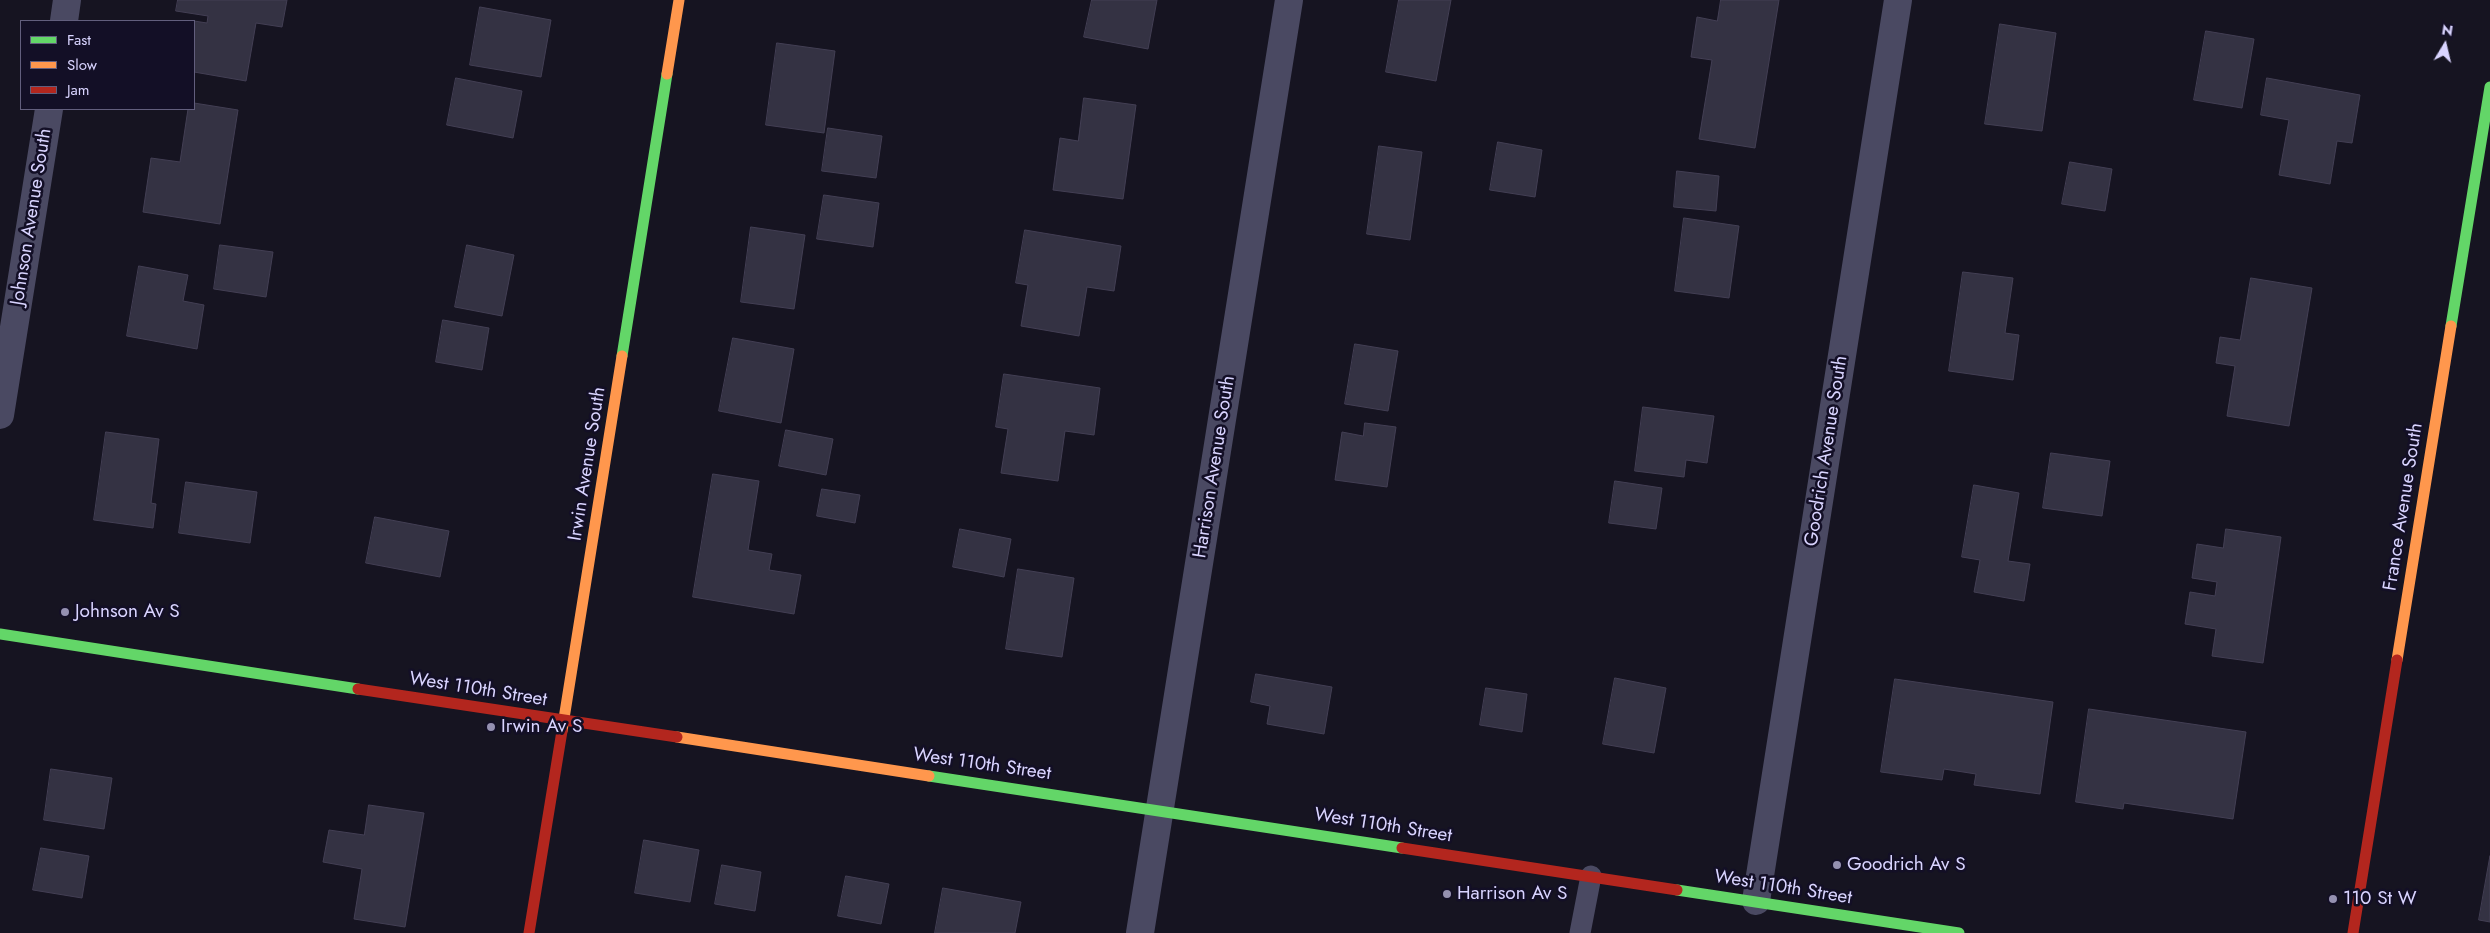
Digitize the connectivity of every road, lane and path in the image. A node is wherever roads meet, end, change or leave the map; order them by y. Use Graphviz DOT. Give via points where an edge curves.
graph roads {
  1 [pos="67,0"];
  2 [pos="679,0"];
  3 [pos="1288,0"];
  4 [pos="1898,0"];
  5 [pos="64,20"];
  6 [pos="2490,87"];
  7 [pos="50,110"];
  8 [pos="0,415"];
  9 [pos="0,634"];
  10 [pos="565,721"];
  11 [pos="1160,810"];
  12 [pos="1591,876"];
  13 [pos="1756,901"];
  14 [pos="529,933"];
  15 [pos="1140,933"];
  16 [pos="1580,933"];
  17 [pos="1959,933"];
  18 [pos="2353,933"];
  1 -- 5 [label="street"];
  2 -- 10 [label="street, Irwin Avenue South"];
  3 -- 11 [label="street, Harrison Avenue South"];
  4 -- 13 [label="street, Goodrich Avenue South"];
  6 -- 18 [label="street, France Avenue South"];
  7 -- 8 [label="street, Johnson Avenue South"];
  9 -- 10 [label="street, West 110th Street"];
  10 -- 11 [label="street, West 110th Street"];
  10 -- 14 [label="street, Irwin Avenue South"];
  11 -- 12 [label="street, West 110th Street"];
  11 -- 15 [label="street, Harrison Avenue South"];
  12 -- 13 [label="street, West 110th Street"];
  12 -- 16 [label="lane"];
  13 -- 17 [label="street, West 110th Street"];
}
